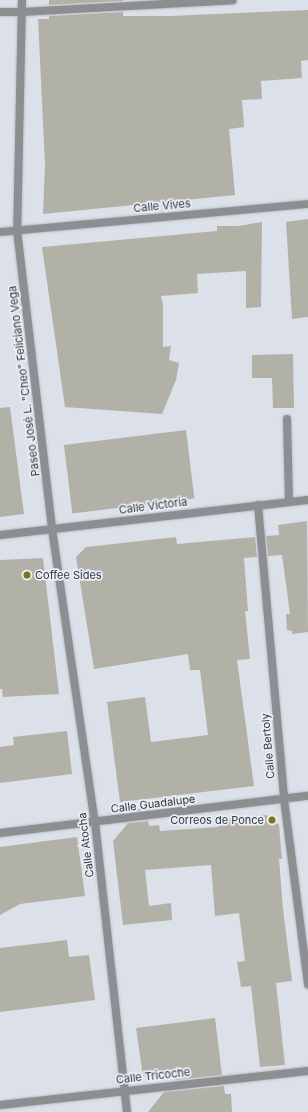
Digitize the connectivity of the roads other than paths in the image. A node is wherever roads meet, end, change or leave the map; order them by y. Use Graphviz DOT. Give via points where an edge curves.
graph roads {
  1 [pos="22,0"];
  2 [pos="234,0"];
  3 [pos="0,12"];
  4 [pos="21,12"];
  5 [pos="308,204"];
  6 [pos="17,230"];
  7 [pos="0,232"];
  8 [pos="287,419"];
  9 [pos="308,500"];
  10 [pos="289,502"];
  11 [pos="258,505"];
  12 [pos="52,529"];
  13 [pos="0,535"];
  14 [pos="308,796"];
  15 [pos="284,799"];
  16 [pos="95,822"];
  17 [pos="0,833"];
  18 [pos="308,984"];
  19 [pos="308,1071"];
  20 [pos="125,1090"];
  21 [pos="0,1105"];
  22 [pos="127,1112"];
  1 -- 4 [label="street, Paseo José L. \"Cheo\" Feliciano Vega"];
  2 -- 4 [label="street"];
  3 -- 4 [label="street"];
  4 -- 6 [label="street, Paseo José L. \"Cheo\" Feliciano Vega"];
  5 -- 6 [label="street, Calle Vives"];
  6 -- 7 [label="street, Calle Vives"];
  6 -- 12 [label="street, Paseo José L. \"Cheo\" Feliciano Vega"];
  8 -- 10 [label="street"];
  9 -- 10 [label="street, Calle Victoria"];
  10 -- 11 [label="street, Calle Victoria"];
  11 -- 12 [label="street, Calle Victoria"];
  11 -- 15 [label="street, Calle Bertoly"];
  12 -- 13 [label="street, Calle Victoria"];
  12 -- 16 [label="street, Calle Atocha"];
  14 -- 15 [label="street, Calle Guadalupe"];
  15 -- 16 [label="street, Calle Guadalupe"];
  15 -- 18 [label="street, Calle Bertoly"];
  16 -- 17 [label="street, Calle Guadalupe"];
  16 -- 20 [label="street, Calle Atocha"];
  19 -- 20 [label="street, Calle Tricoche"];
  20 -- 21 [label="street, Calle Tricoche"];
  20 -- 22 [label="street, Calle Atocha"];
}
